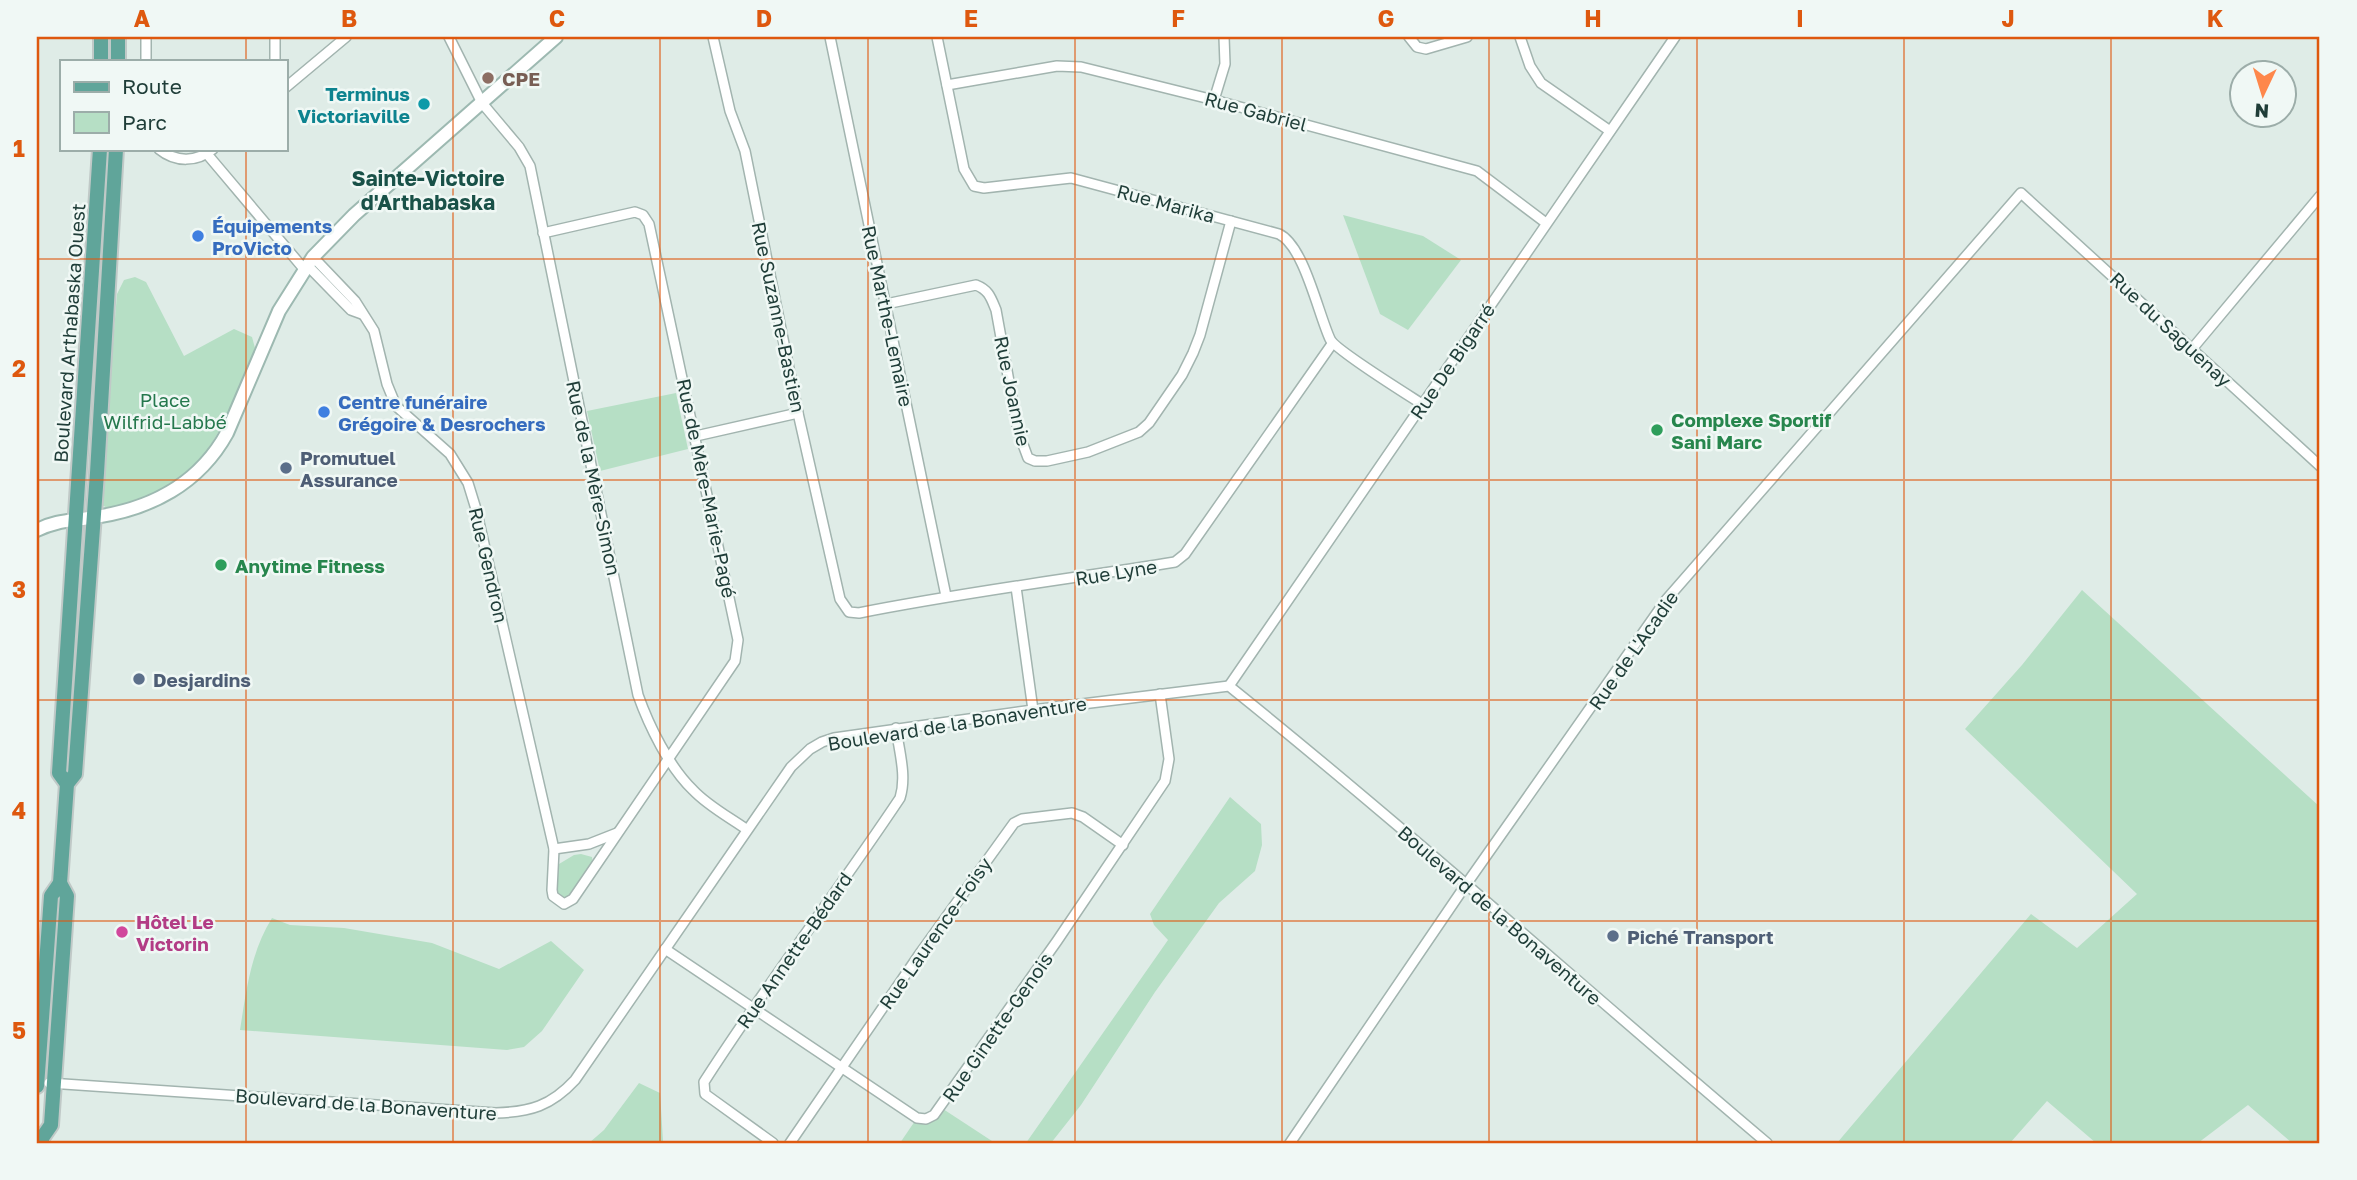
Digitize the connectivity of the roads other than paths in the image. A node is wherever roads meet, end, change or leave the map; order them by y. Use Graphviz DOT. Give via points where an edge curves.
graph roads {
  1 [pos="101,37"];
  2 [pos="118,37"];
  3 [pos="146,37"];
  4 [pos="275,37"];
  5 [pos="346,37"];
  6 [pos="449,37"];
  7 [pos="556,37"];
  8 [pos="713,37"];
  9 [pos="830,37"];
  10 [pos="937,37"];
  11 [pos="1224,37"];
  12 [pos="1409,37"];
  13 [pos="1467,37"];
  14 [pos="1520,37"];
  15 [pos="1673,37"];
  16 [pos="101,60"];
  17 [pos="118,60"];
  18 [pos="146,60"];
  19 [pos="275,60"];
  20 [pos="947,85"];
  21 [pos="287,86"];
  22 [pos="1214,100"];
  23 [pos="482,103"];
  24 [pos="1611,131"];
  25 [pos="100,150"];
  26 [pos="116,150"];
  27 [pos="161,150"];
  28 [pos="210,151"];
  29 [pos="2021,193"];
  30 [pos="2320,196"];
  31 [pos="1231,220"];
  32 [pos="1546,223"];
  33 [pos="543,233"];
  34 [pos="308,263"];
  35 [pos="886,304"];
  36 [pos="1332,344"];
  37 [pos="2192,349"];
  38 [pos="1422,404"];
  39 [pos="798,413"];
  40 [pos="696,436"];
  41 [pos="2320,466"];
  42 [pos="93,518"];
  43 [pos="76,519"];
  44 [pos="37,530"];
  45 [pos="1016,587"];
  46 [pos="946,596"];
  47 [pos="840,599"];
  48 [pos="1229,686"];
  49 [pos="1160,694"];
  50 [pos="1033,710"];
  51 [pos="895,728"];
  52 [pos="669,757"];
  53 [pos="67,784"];
  54 [pos="746,830"];
  55 [pos="618,832"];
  56 [pos="1123,845"];
  57 [pos="554,849"];
  58 [pos="60,883"];
  59 [pos="1465,886"];
  60 [pos="666,950"];
  61 [pos="753,1006"];
  62 [pos="842,1067"];
  63 [pos="37,1083"];
  64 [pos="53,1083"];
  65 [pos="40,1136"];
  66 [pos="773,1143"];
  67 [pos="790,1143"];
  68 [pos="1290,1143"];
  69 [pos="1767,1143"];
  1 -- 16 [label="main road"];
  2 -- 17 [label="main road"];
  3 -- 18 [label="street"];
  4 -- 19 [label="street"];
  5 -- 21 [label="street"];
  6 -- 23 [label="street, Rue de la Mère-Simon"];
  7 -- 23 [label="street"];
  8 -- 39 [label="street, Rue Suzanne-Bastien" via="730,111 745,151"];
  9 -- 35 [label="street, Rue Marthe-Lemaire"];
  10 -- 20 [label="street, Rue Marika"];
  11 -- 22 [label="street" via="1225,64"];
  12 -- 13 [label="street" via="1417,47 1426,49"];
  14 -- 24 [label="street" via="1534,76"];
  15 -- 24 [label="street, Rue De Bigarré"];
  20 -- 22 [label="street, Rue Gabriel" via="1071,66"];
  20 -- 31 [label="street, Rue Marika" via="964,169 974,186 1071,178"];
  22 -- 32 [label="street, Rue Gabriel" via="1477,171"];
  23 -- 33 [label="street, Rue de la Mère-Simon" via="525,155"];
  23 -- 34 [label="street" via="354,215"];
  24 -- 32 [label="street, Rue De Bigarré"];
  25 -- 43 [label="main road, Boulevard Arthabaska Ouest"];
  26 -- 42 [label="main road, Boulevard Arthabaska Ouest"];
  27 -- 28 [label="street" via="178,159 193,159"];
  28 -- 34 [label="street, Rue Gendron"];
  29 -- 37 [label="street, Rue du Saguenay"];
  29 -- 59 [label="street, Rue de L'Acadie" via="1666,600"];
  30 -- 37 [label="street"];
  31 -- 35 [label="street, Rue Joannie" via="1200,335 1182,375 1139,432 1088,452 1047,461 1028,457 1018,431 996,310 984,289 976,285"];
  31 -- 36 [label="street, Rue Marika" via="1279,234 1293,244"];
  32 -- 38 [label="street, Rue De Bigarré"];
  33 -- 40 [label="street, Rue de Mère-Marie-Pagé" via="635,212 643,215 649,223"];
  33 -- 52 [label="street, Rue de la Mère-Simon" via="638,695"];
  34 -- 42 [label="street" via="279,311 227,433 212,456 154,502"];
  34 -- 57 [label="street, Rue Gendron" via="355,301 379,342 396,406 450,454 468,483"];
  35 -- 46 [label="street, Rue Marthe-Lemaire"];
  36 -- 38 [label="street"];
  36 -- 45 [label="street, Rue Lyne" via="1175,562"];
  37 -- 41 [label="street, Rue du Saguenay"];
  38 -- 48 [label="street, Rue De Bigarré"];
  39 -- 40 [label="street"];
  39 -- 47 [label="street, Rue Suzanne-Bastien"];
  40 -- 52 [label="street, Rue de Mère-Marie-Pagé" via="738,649"];
  42 -- 43 [label="street"];
  42 -- 53 [label="main road, Boulevard Arthabaska Ouest" via="75,774"];
  43 -- 44 [label="street"];
  43 -- 53 [label="main road, Boulevard Arthabaska Ouest" via="59,773"];
  45 -- 46 [label="street, Rue Lyne"];
  45 -- 50 [label="street"];
  46 -- 47 [label="street, Rue Lyne" via="859,613 849,612"];
  48 -- 49 [label="street, Boulevard de la Bonaventure"];
  48 -- 59 [label="street, Boulevard de la Bonaventure"];
  49 -- 50 [label="street, Boulevard de la Bonaventure"];
  49 -- 56 [label="street, Rue Ginette-Genois" via="1168,770"];
  50 -- 51 [label="street, Boulevard de la Bonaventure"];
  51 -- 54 [label="street, Boulevard de la Bonaventure" via="834,738 810,749 791,767"];
  51 -- 61 [label="street, Rue Annette-Bédard" via="902,772 900,798"];
  52 -- 54 [label="street, Rue de la Mère-Simon" via="692,789"];
  52 -- 55 [label="street, Rue de Mère-Marie-Pagé"];
  53 -- 58 [label="main road"];
  54 -- 60 [label="street, Boulevard de la Bonaventure"];
  55 -- 57 [label="street" via="589,844"];
  55 -- 57 [label="street, Rue de Mère-Marie-Pagé" via="573,899 564,904 553,896"];
  56 -- 62 [label="street, Rue Laurence-Foisy" via="1072,813 1014,823"];
  56 -- 62 [label="street, Rue Ginette-Genois" via="934,1115 917,1118"];
  58 -- 63 [label="main road" via="51,895"];
  58 -- 64 [label="main road" via="67,896"];
  59 -- 68 [label="street, Rue de L'Acadie"];
  59 -- 69 [label="street, Boulevard de la Bonaventure"];
  60 -- 61 [label="street, Rue Ginette-Genois"];
  60 -- 64 [label="street, Boulevard de la Bonaventure" via="575,1080 562,1094 534,1109 496,1113"];
  61 -- 62 [label="street, Rue Ginette-Genois"];
  61 -- 66 [label="street, Rue Annette-Bédard" via="703,1088"];
  62 -- 67 [label="street, Rue Laurence-Foisy"];
  63 -- 64 [label="street, Boulevard de la Bonaventure"];
  64 -- 65 [label="main road" via="51,1125"];
}
